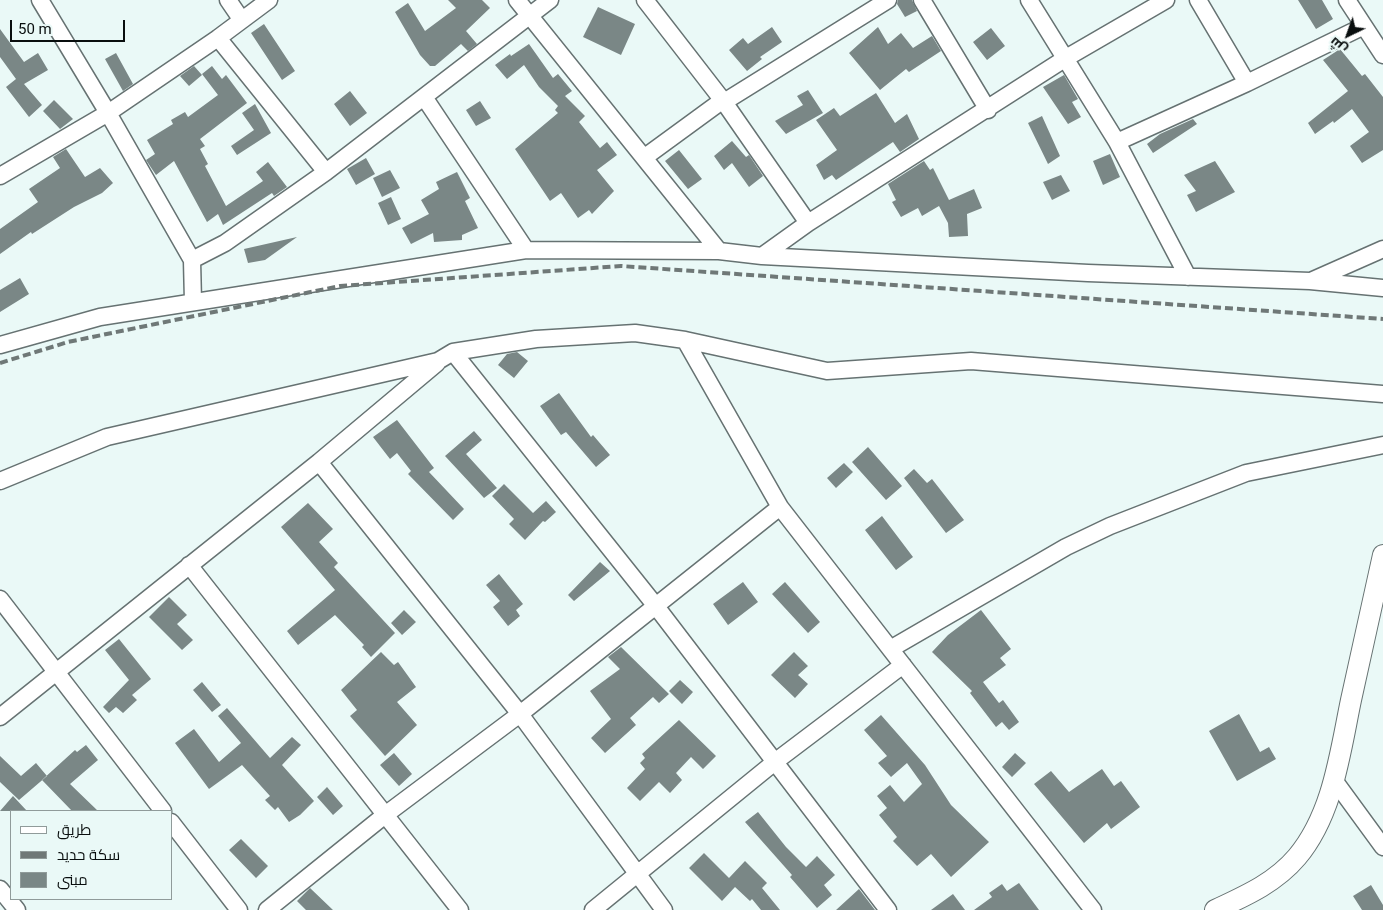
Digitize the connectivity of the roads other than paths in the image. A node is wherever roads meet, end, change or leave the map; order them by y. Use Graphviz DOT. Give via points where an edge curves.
graph roads {
  1 [pos="40,0"];
  2 [pos="228,0"];
  3 [pos="269,0"];
  4 [pos="517,0"];
  5 [pos="550,0"];
  6 [pos="644,0"];
  7 [pos="888,0"];
  8 [pos="922,0"];
  9 [pos="1029,0"];
  10 [pos="1166,0"];
  11 [pos="1198,0"];
  12 [pos="1347,0"];
  13 [pos="530,15"];
  14 [pos="241,19"];
  15 [pos="1364,26"];
  16 [pos="218,38"];
  17 [pos="1383,55"];
  18 [pos="1066,58"];
  19 [pos="1248,83"];
  20 [pos="424,97"];
  21 [pos="723,101"];
  22 [pos="988,110"];
  23 [pos="108,113"];
  24 [pos="1117,142"];
  25 [pos="645,157"];
  26 [pos="326,172"];
  27 [pos="0,176"];
  28 [pos="808,223"];
  29 [pos="1383,248"];
  30 [pos="526,250"];
  31 [pos="719,251"];
  32 [pos="762,256"];
  33 [pos="192,260"];
  34 [pos="1188,276"];
  35 [pos="1310,281"];
  36 [pos="1383,288"];
  37 [pos="193,302"];
  38 [pos="685,340"];
  39 [pos="0,344"];
  40 [pos="453,352"];
  41 [pos="438,361"];
  42 [pos="1383,394"];
  43 [pos="1383,444"];
  44 [pos="319,462"];
  45 [pos="0,482"];
  46 [pos="780,507"];
  47 [pos="1383,555"];
  48 [pos="189,564"];
  49 [pos="0,599"];
  50 [pos="655,605"];
  51 [pos="892,648"];
  52 [pos="903,665"];
  53 [pos="57,673"];
  54 [pos="520,714"];
  55 [pos="0,717"];
  56 [pos="776,761"];
  57 [pos="1334,780"];
  58 [pos="162,810"];
  59 [pos="385,815"];
  60 [pos="172,823"];
  61 [pos="1383,848"];
  62 [pos="638,875"];
  63 [pos="0,889"];
  64 [pos="11,908"];
  65 [pos="239,910"];
  66 [pos="267,910"];
  67 [pos="460,910"];
  68 [pos="593,910"];
  69 [pos="664,910"];
  70 [pos="888,910"];
  71 [pos="1093,910"];
  72 [pos="1215,910"];
  1 -- 23 [label="street"];
  2 -- 14 [label="street"];
  3 -- 14 [label="street"];
  4 -- 13 [label="street"];
  5 -- 13 [label="street"];
  6 -- 21 [label="street"];
  7 -- 21 [label="street"];
  8 -- 22 [label="street"];
  9 -- 18 [label="street"];
  10 -- 18 [label="street"];
  11 -- 19 [label="street"];
  12 -- 15 [label="street"];
  13 -- 20 [label="street"];
  13 -- 25 [label="street"];
  14 -- 16 [label="street"];
  15 -- 17 [label="street"];
  15 -- 19 [label="street"];
  16 -- 23 [label="street"];
  16 -- 26 [label="street"];
  18 -- 22 [label="street"];
  18 -- 24 [label="street"];
  19 -- 24 [label="street"];
  20 -- 26 [label="street"];
  20 -- 30 [label="street"];
  21 -- 25 [label="street"];
  21 -- 28 [label="street"];
  22 -- 28 [label="street"];
  23 -- 27 [label="street"];
  23 -- 33 [label="street"];
  24 -- 34 [label="street"];
  25 -- 31 [label="street"];
  26 -- 33 [label="street" via="225,243"];
  28 -- 32 [label="street"];
  29 -- 35 [label="street"];
  30 -- 31 [label="street"];
  30 -- 37 [label="street"];
  31 -- 32 [label="street"];
  32 -- 34 [label="street"];
  33 -- 37 [label="street"];
  34 -- 35 [label="street"];
  35 -- 36 [label="street"];
  37 -- 39 [label="street" via="100,317"];
  38 -- 40 [label="street" via="635,332 536,339"];
  38 -- 42 [label="street" via="827,372 971,361"];
  38 -- 46 [label="street"];
  40 -- 41 [label="street"];
  40 -- 50 [label="street"];
  41 -- 44 [label="street"];
  41 -- 45 [label="street" via="107,437"];
  43 -- 51 [label="street" via="1246,473 1110,526 1066,547"];
  44 -- 48 [label="street"];
  44 -- 54 [label="street"];
  46 -- 50 [label="street"];
  46 -- 51 [label="street"];
  47 -- 57 [label="main road"];
  48 -- 53 [label="street"];
  48 -- 59 [label="street"];
  49 -- 53 [label="street"];
  50 -- 54 [label="street"];
  50 -- 56 [label="street"];
  51 -- 52 [label="street"];
  52 -- 56 [label="street"];
  52 -- 71 [label="street"];
  53 -- 55 [label="street"];
  53 -- 58 [label="street"];
  54 -- 59 [label="street"];
  54 -- 62 [label="street"];
  56 -- 62 [label="street"];
  56 -- 70 [label="street"];
  57 -- 61 [label="street"];
  57 -- 72 [label="main road" via="1316,829 1298,856 1267,884"];
  59 -- 66 [label="street"];
  59 -- 67 [label="street"];
  60 -- 65 [label="street"];
  62 -- 68 [label="street"];
  62 -- 69 [label="street"];
  63 -- 64 [label="street"];
}
